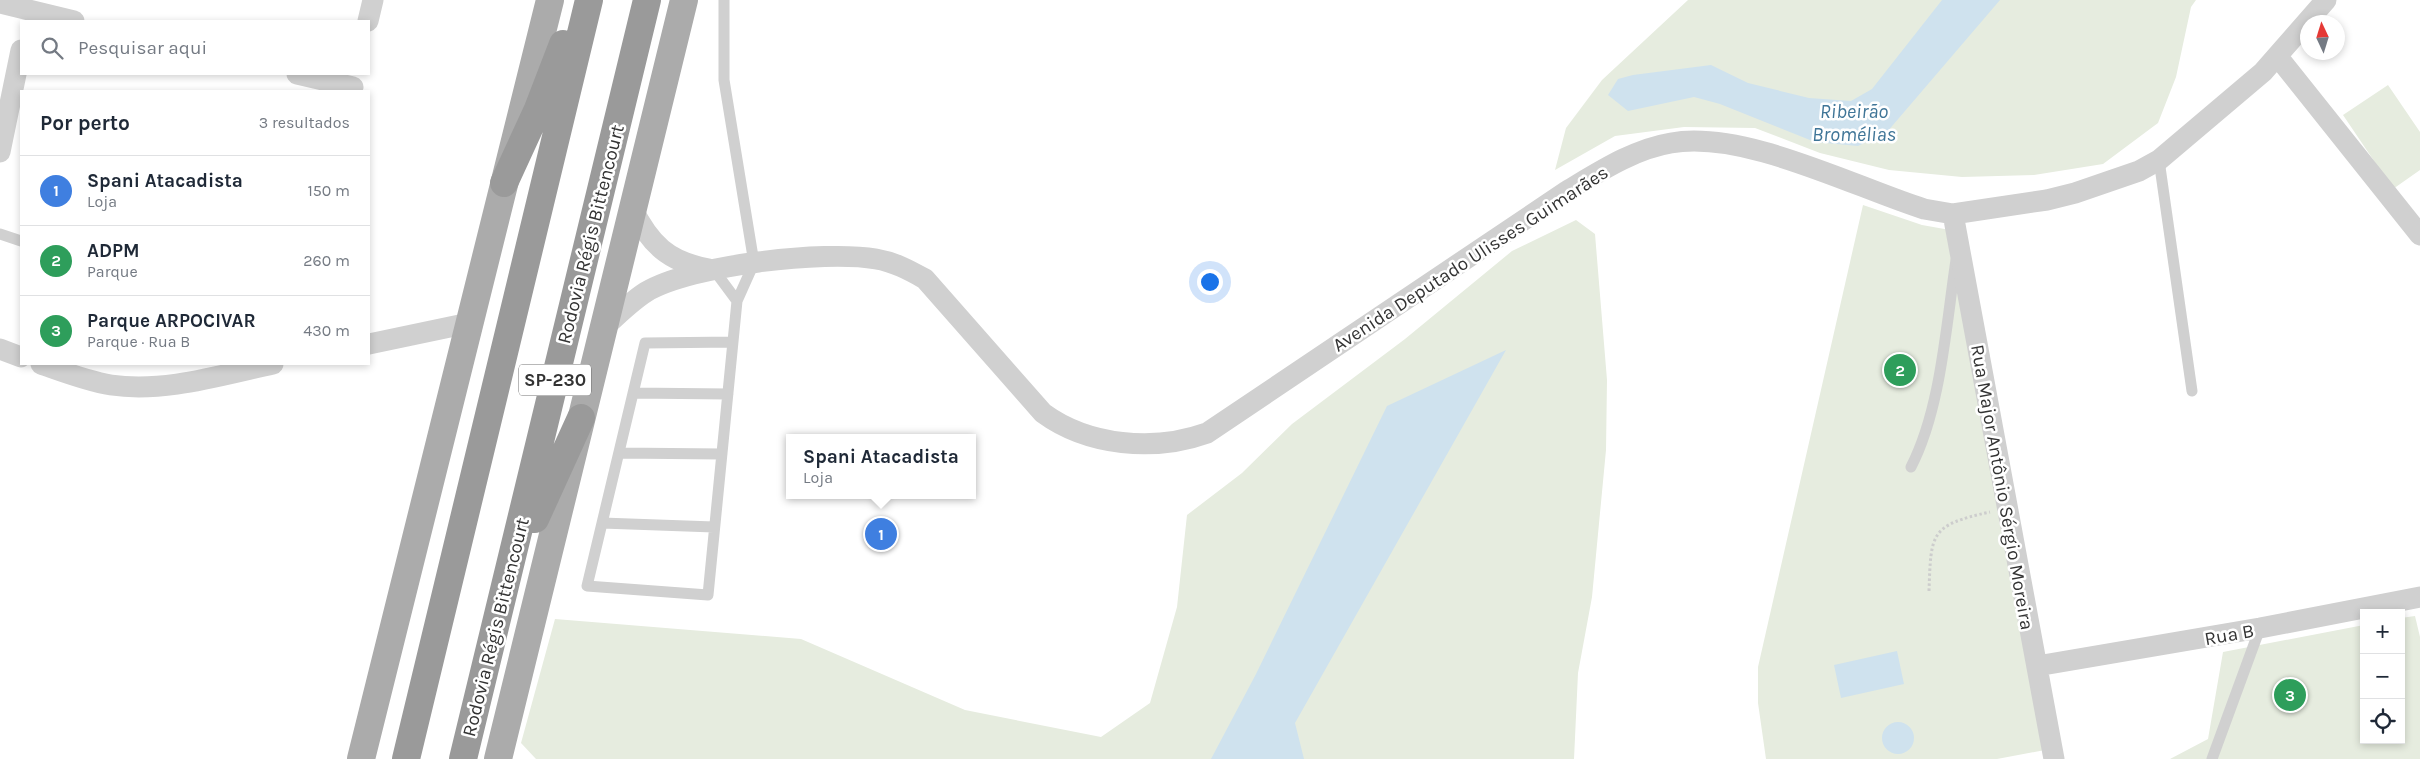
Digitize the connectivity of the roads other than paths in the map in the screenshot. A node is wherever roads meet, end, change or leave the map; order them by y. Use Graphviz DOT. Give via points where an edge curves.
graph roads {
  1 [pos="373,0"];
  2 [pos="550,0"];
  3 [pos="579,0"];
  4 [pos="588,0"];
  5 [pos="647,0"];
  6 [pos="684,0"];
  7 [pos="724,0"];
  8 [pos="2326,0"];
  9 [pos="0,3"];
  10 [pos="28,16"];
  11 [pos="65,20"];
  12 [pos="368,20"];
  13 [pos="20,55"];
  14 [pos="2278,57"];
  15 [pos="303,75"];
  16 [pos="354,84"];
  17 [pos="0,152"];
  18 [pos="2159,160"];
  19 [pos="504,183"];
  20 [pos="632,208"];
  21 [pos="1953,214"];
  22 [pos="0,234"];
  23 [pos="2420,235"];
  24 [pos="20,241"];
  25 [pos="1958,244"];
  26 [pos="754,262"];
  27 [pos="714,270"];
  28 [pos="737,301"];
  29 [pos="469,323"];
  30 [pos="602,329"];
  31 [pos="733,342"];
  32 [pos="370,344"];
  33 [pos="0,349"];
  34 [pos="20,356"];
  35 [pos="44,365"];
  36 [pos="268,365"];
  37 [pos="2192,391"];
  38 [pos="633,393"];
  39 [pos="728,394"];
  40 [pos="580,418"];
  41 [pos="619,452"];
  42 [pos="722,454"];
  43 [pos="1911,467"];
  44 [pos="602,523"];
  45 [pos="714,527"];
  46 [pos="2420,597"];
  47 [pos="497,621"];
  48 [pos="2260,628"];
  49 [pos="2036,666"];
  50 [pos="361,759"];
  51 [pos="406,759"];
  52 [pos="463,759"];
  53 [pos="498,759"];
  54 [pos="2054,759"];
  55 [pos="2212,759"];
  1 -- 12 [label="street"];
  2 -- 19 [label="main road"];
  3 -- 19 [label="highway" via="538,109"];
  4 -- 51 [label="highway, SP-230"];
  5 -- 47 [label="highway, Rodovia Régis Bittencourt / SP-230"];
  6 -- 20 [label="main road"];
  7 -- 26 [label="lane" via="724,80"];
  8 -- 14 [label="street, Avenida Deputado Ulisses Guimarães"];
  9 -- 10 [label="street"];
  10 -- 11 [label="street"];
  13 -- 17 [label="street"];
  14 -- 18 [label="street, Avenida Deputado Ulisses Guimarães"];
  14 -- 23 [label="street"];
  15 -- 16 [label="street"];
  18 -- 21 [label="street, Avenida Deputado Ulisses Guimarães" via="2118,179 2075,193"];
  18 -- 37 [label="lane"];
  19 -- 29 [label="main road"];
  20 -- 27 [label="street, Avenida Deputado Ulisses Guimarães" via="657,246 675,260"];
  20 -- 30 [label="main road"];
  21 -- 25 [label="street, Rua Major Antônio Sérgio Moreira"];
  21 -- 26 [label="street, Avenida Deputado Ulisses Guimarães" via="1907,204 1749,148 1710,141 1670,143 1617,162 1567,191 1207,433 1163,443 1097,438 1057,423 1043,413 925,279 903,267 877,259 846,256"];
  22 -- 24 [label="lane"];
  25 -- 43 [label="lane" via="1932,412"];
  25 -- 49 [label="street, Rua Major Antônio Sérgio Moreira"];
  26 -- 27 [label="street, Avenida Deputado Ulisses Guimarães"];
  26 -- 28 [label="lane"];
  27 -- 28 [label="lane"];
  27 -- 30 [label="street, Avenida Deputado Ulisses Guimarães" via="646,292"];
  28 -- 31 [label="lane"];
  29 -- 32 [label="street"];
  29 -- 50 [label="main road"];
  30 -- 40 [label="main road"];
  31 -- 38 [label="lane" via="645,343"];
  31 -- 39 [label="lane"];
  33 -- 34 [label="street"];
  35 -- 36 [label="street" via="92,381 133,386 178,383"];
  38 -- 39 [label="lane"];
  38 -- 41 [label="lane"];
  39 -- 42 [label="lane"];
  40 -- 47 [label="highway" via="542,500"];
  40 -- 53 [label="main road"];
  41 -- 42 [label="lane"];
  41 -- 44 [label="lane"];
  42 -- 45 [label="lane"];
  44 -- 45 [label="lane"];
  44 -- 45 [label="lane" via="587,586 708,596"];
  46 -- 48 [label="street, Rua B"];
  47 -- 52 [label="highway, Rodovia Régis Bittencourt / SP-230"];
  48 -- 49 [label="street, Rua B"];
  48 -- 55 [label="lane"];
  49 -- 54 [label="street, Rua Major Antônio Sérgio Moreira"];
}
